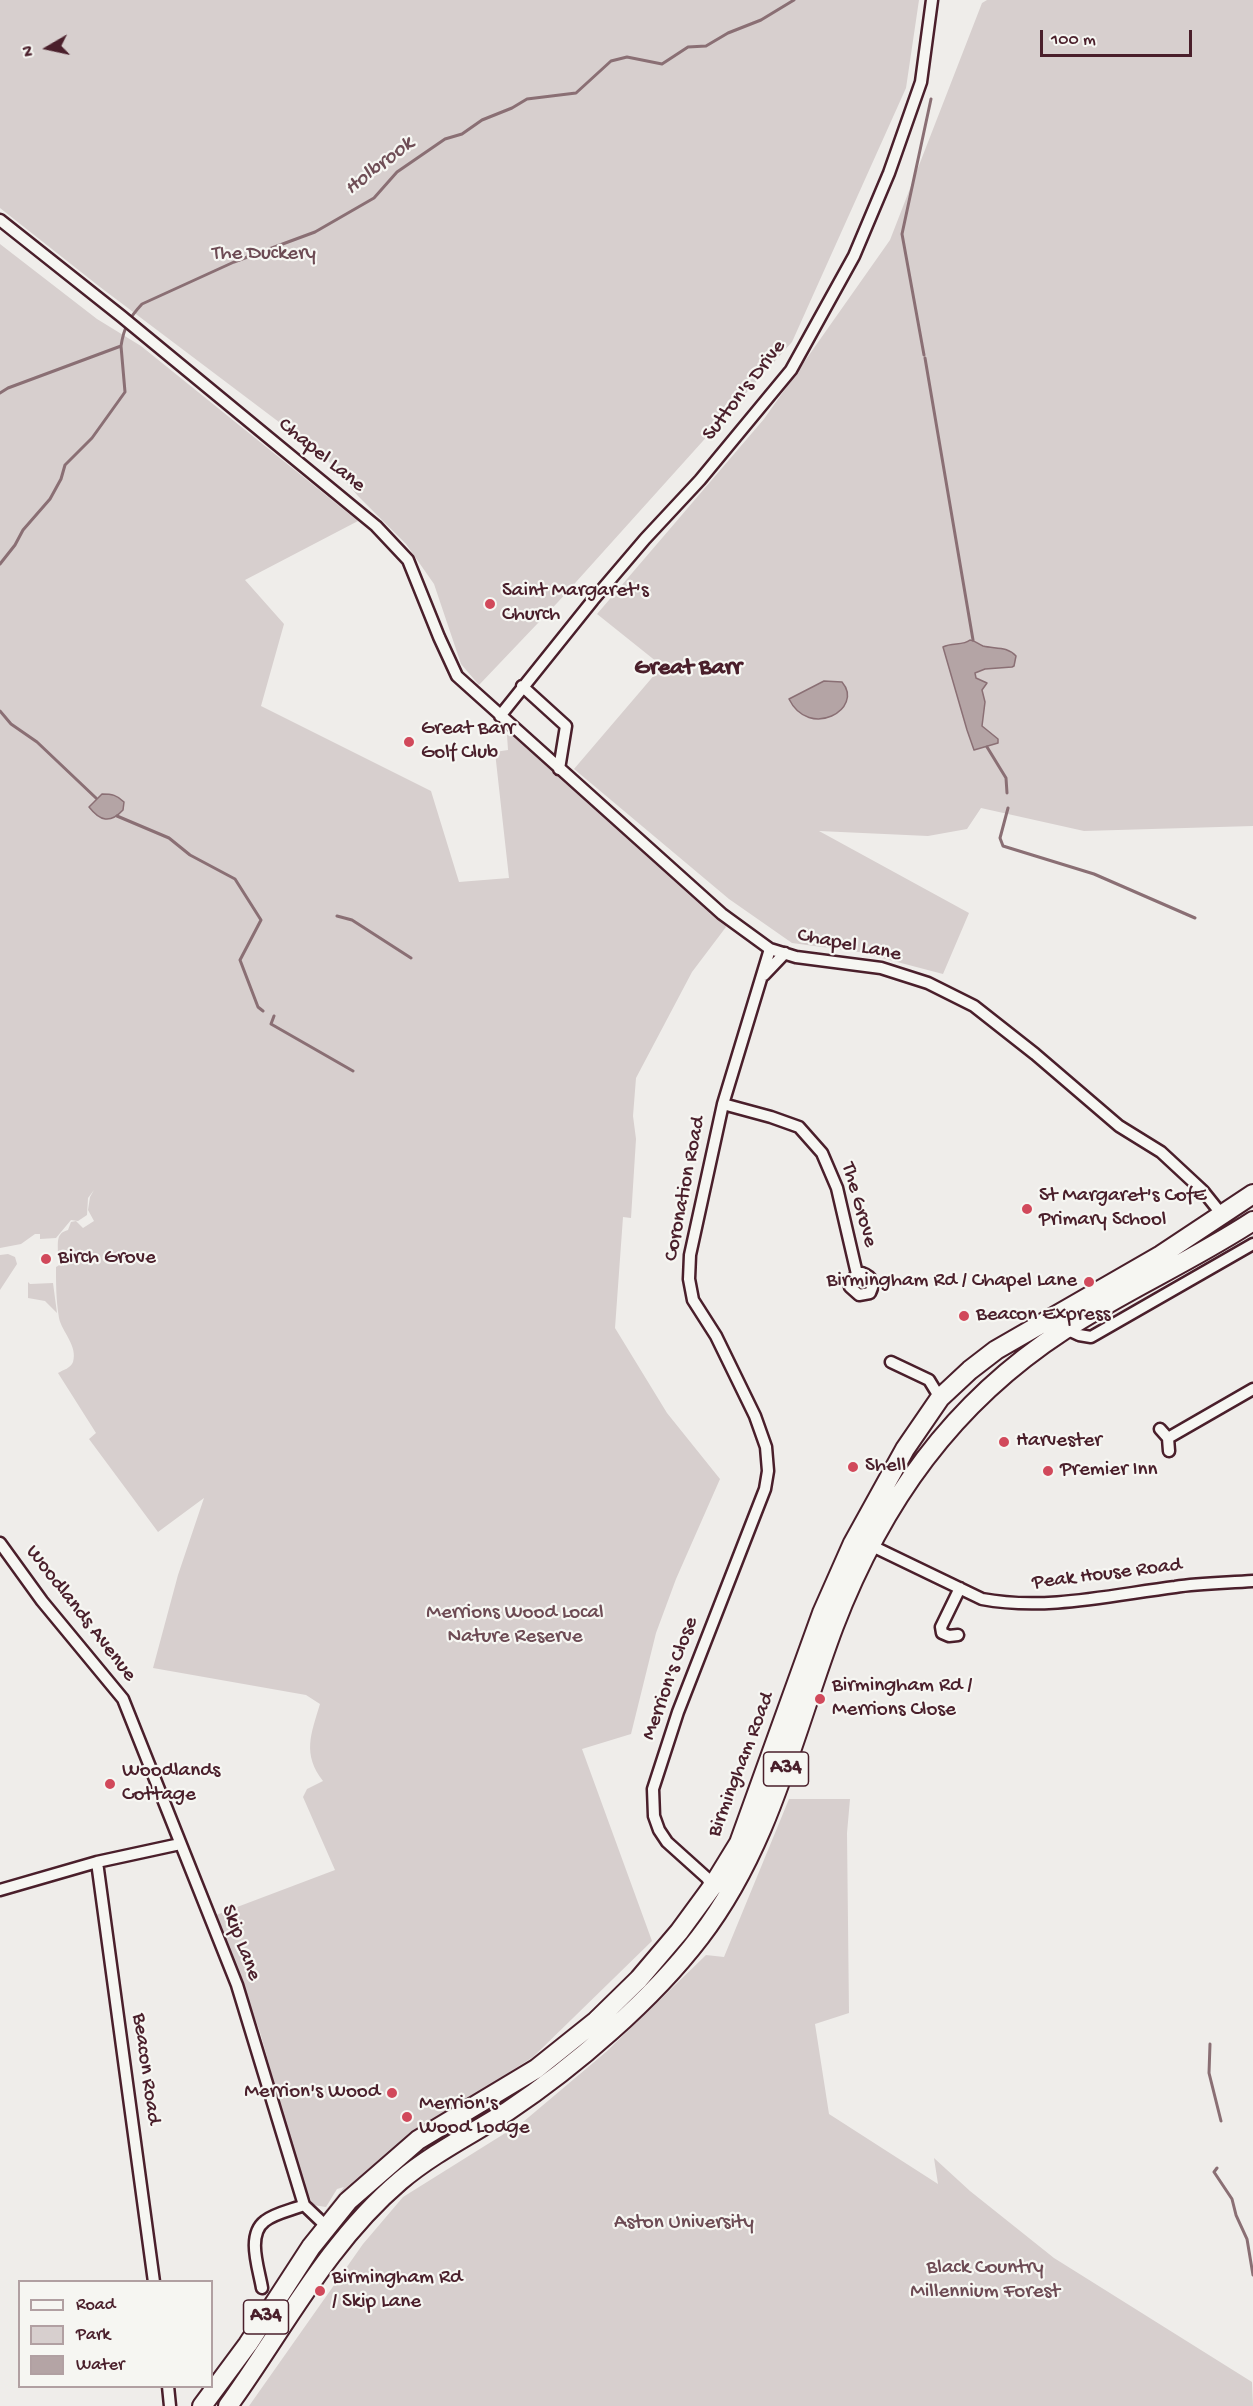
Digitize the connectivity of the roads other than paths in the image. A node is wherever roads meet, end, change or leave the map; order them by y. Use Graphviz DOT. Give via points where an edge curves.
graph roads {
  1 [pos="932,0"];
  2 [pos="0,220"];
  3 [pos="522,686"];
  4 [pos="500,716"];
  5 [pos="559,769"];
  6 [pos="770,949"];
  7 [pos="785,953"];
  8 [pos="764,975"];
  9 [pos="723,1104"];
  10 [pos="1253,1194"];
  11 [pos="1253,1210"];
  12 [pos="1222,1216"];
  13 [pos="1253,1221"];
  14 [pos="1253,1244"];
  15 [pos="857,1274"];
  16 [pos="1066,1329"];
  17 [pos="891,1362"];
  18 [pos="1019,1362"];
  19 [pos="998,1379"];
  20 [pos="1253,1389"];
  21 [pos="946,1393"];
  22 [pos="1160,1429"];
  23 [pos="1168,1438"];
  24 [pos="1169,1451"];
  25 [pos="768,1471"];
  26 [pos="0,1543"];
  27 [pos="870,1545"];
  28 [pos="1253,1581"];
  29 [pos="960,1588"];
  30 [pos="958,1635"];
  31 [pos="180,1844"];
  32 [pos="97,1862"];
  33 [pos="738,1880"];
  34 [pos="0,1890"];
  35 [pos="715,1890"];
  36 [pos="304,2205"];
  37 [pos="326,2226"];
  38 [pos="154,2280"];
  39 [pos="262,2288"];
  40 [pos="168,2388"];
  41 [pos="170,2406"];
  42 [pos="202,2406"];
  43 [pos="228,2406"];
  1 -- 3 [label="street, Sutton's Drive" via="921,82 889,172 854,256 791,370"];
  2 -- 4 [label="street, Chapel Lane" via="376,526 408,560 457,676"];
  3 -- 4 [label="street, Sutton's Drive"];
  3 -- 5 [label="street" via="566,726"];
  4 -- 5 [label="street, Chapel Lane"];
  5 -- 6 [label="street, Chapel Lane" via="722,914"];
  6 -- 7 [label="street, Chapel Lane"];
  6 -- 8 [label="street, Coronation Road"];
  7 -- 8 [label="street, Coronation Road"];
  7 -- 12 [label="street, Chapel Lane" via="881,968 928,983 974,1006 1119,1126 1161,1152 1203,1191"];
  8 -- 9 [label="street, Coronation Road"];
  9 -- 15 [label="street, The Grove" via="799,1127 822,1154 837,1188"];
  9 -- 25 [label="street, Coronation Road" via="690,1255 689,1279 693,1300 716,1336 755,1416 766,1447"];
  10 -- 12 [label="highway, Birmingham Road / A34"];
  11 -- 12 [label="highway" via="1239,1221 1228,1222"];
  12 -- 21 [label="highway, Birmingham Road / A34" via="996,1350"];
  13 -- 16 [label="highway, Birmingham Road / A34"];
  14 -- 16 [label="street" via="1091,1337"];
  16 -- 18 [label="highway, Birmingham Road / A34"];
  17 -- 21 [label="street"];
  18 -- 19 [label="highway, Birmingham Road / A34"];
  18 -- 21 [label="highway" via="1004,1359 989,1365"];
  19 -- 21 [label="highway" via="951,1409"];
  19 -- 27 [label="highway, Birmingham Road / A34" via="960,1415 921,1463 882,1520"];
  20 -- 23 [label="street"];
  21 -- 35 [label="highway, Birmingham Road / A34" via="904,1449 853,1543 822,1613 739,1843"];
  22 -- 23 [label="street"];
  23 -- 24 [label="street"];
  25 -- 35 [label="street, Merrion's Close" via="653,1789 659,1830"];
  26 -- 31 [label="street, Woodlands Avenue" via="123,1700"];
  27 -- 29 [label="street, Peak House Road"];
  27 -- 33 [label="highway, Birmingham Road / A34" via="835,1625 790,1758"];
  28 -- 29 [label="street, Peak House Road" via="1024,1604 982,1599"];
  29 -- 30 [label="street" via="940,1627 942,1633"];
  31 -- 32 [label="street"];
  31 -- 36 [label="street, Skip Lane" via="237,1985"];
  32 -- 34 [label="street"];
  32 -- 38 [label="street, Beacon Road"];
  33 -- 35 [label="highway, Birmingham Road / A34"];
  33 -- 35 [label="highway"];
  35 -- 37 [label="highway, Birmingham Road / A34" via="646,1971 596,2021 536,2069 418,2140 369,2181"];
  35 -- 43 [label="highway, Birmingham Road / A34" via="699,1938 609,2032 549,2082 430,2159 354,2226 327,2259"];
  36 -- 37 [label="street, Skip Lane"];
  36 -- 39 [label="street" via="263,2222 257,2232"];
  37 -- 42 [label="highway, Birmingham Road / A34"];
  40 -- 41 [label="street"];
}
